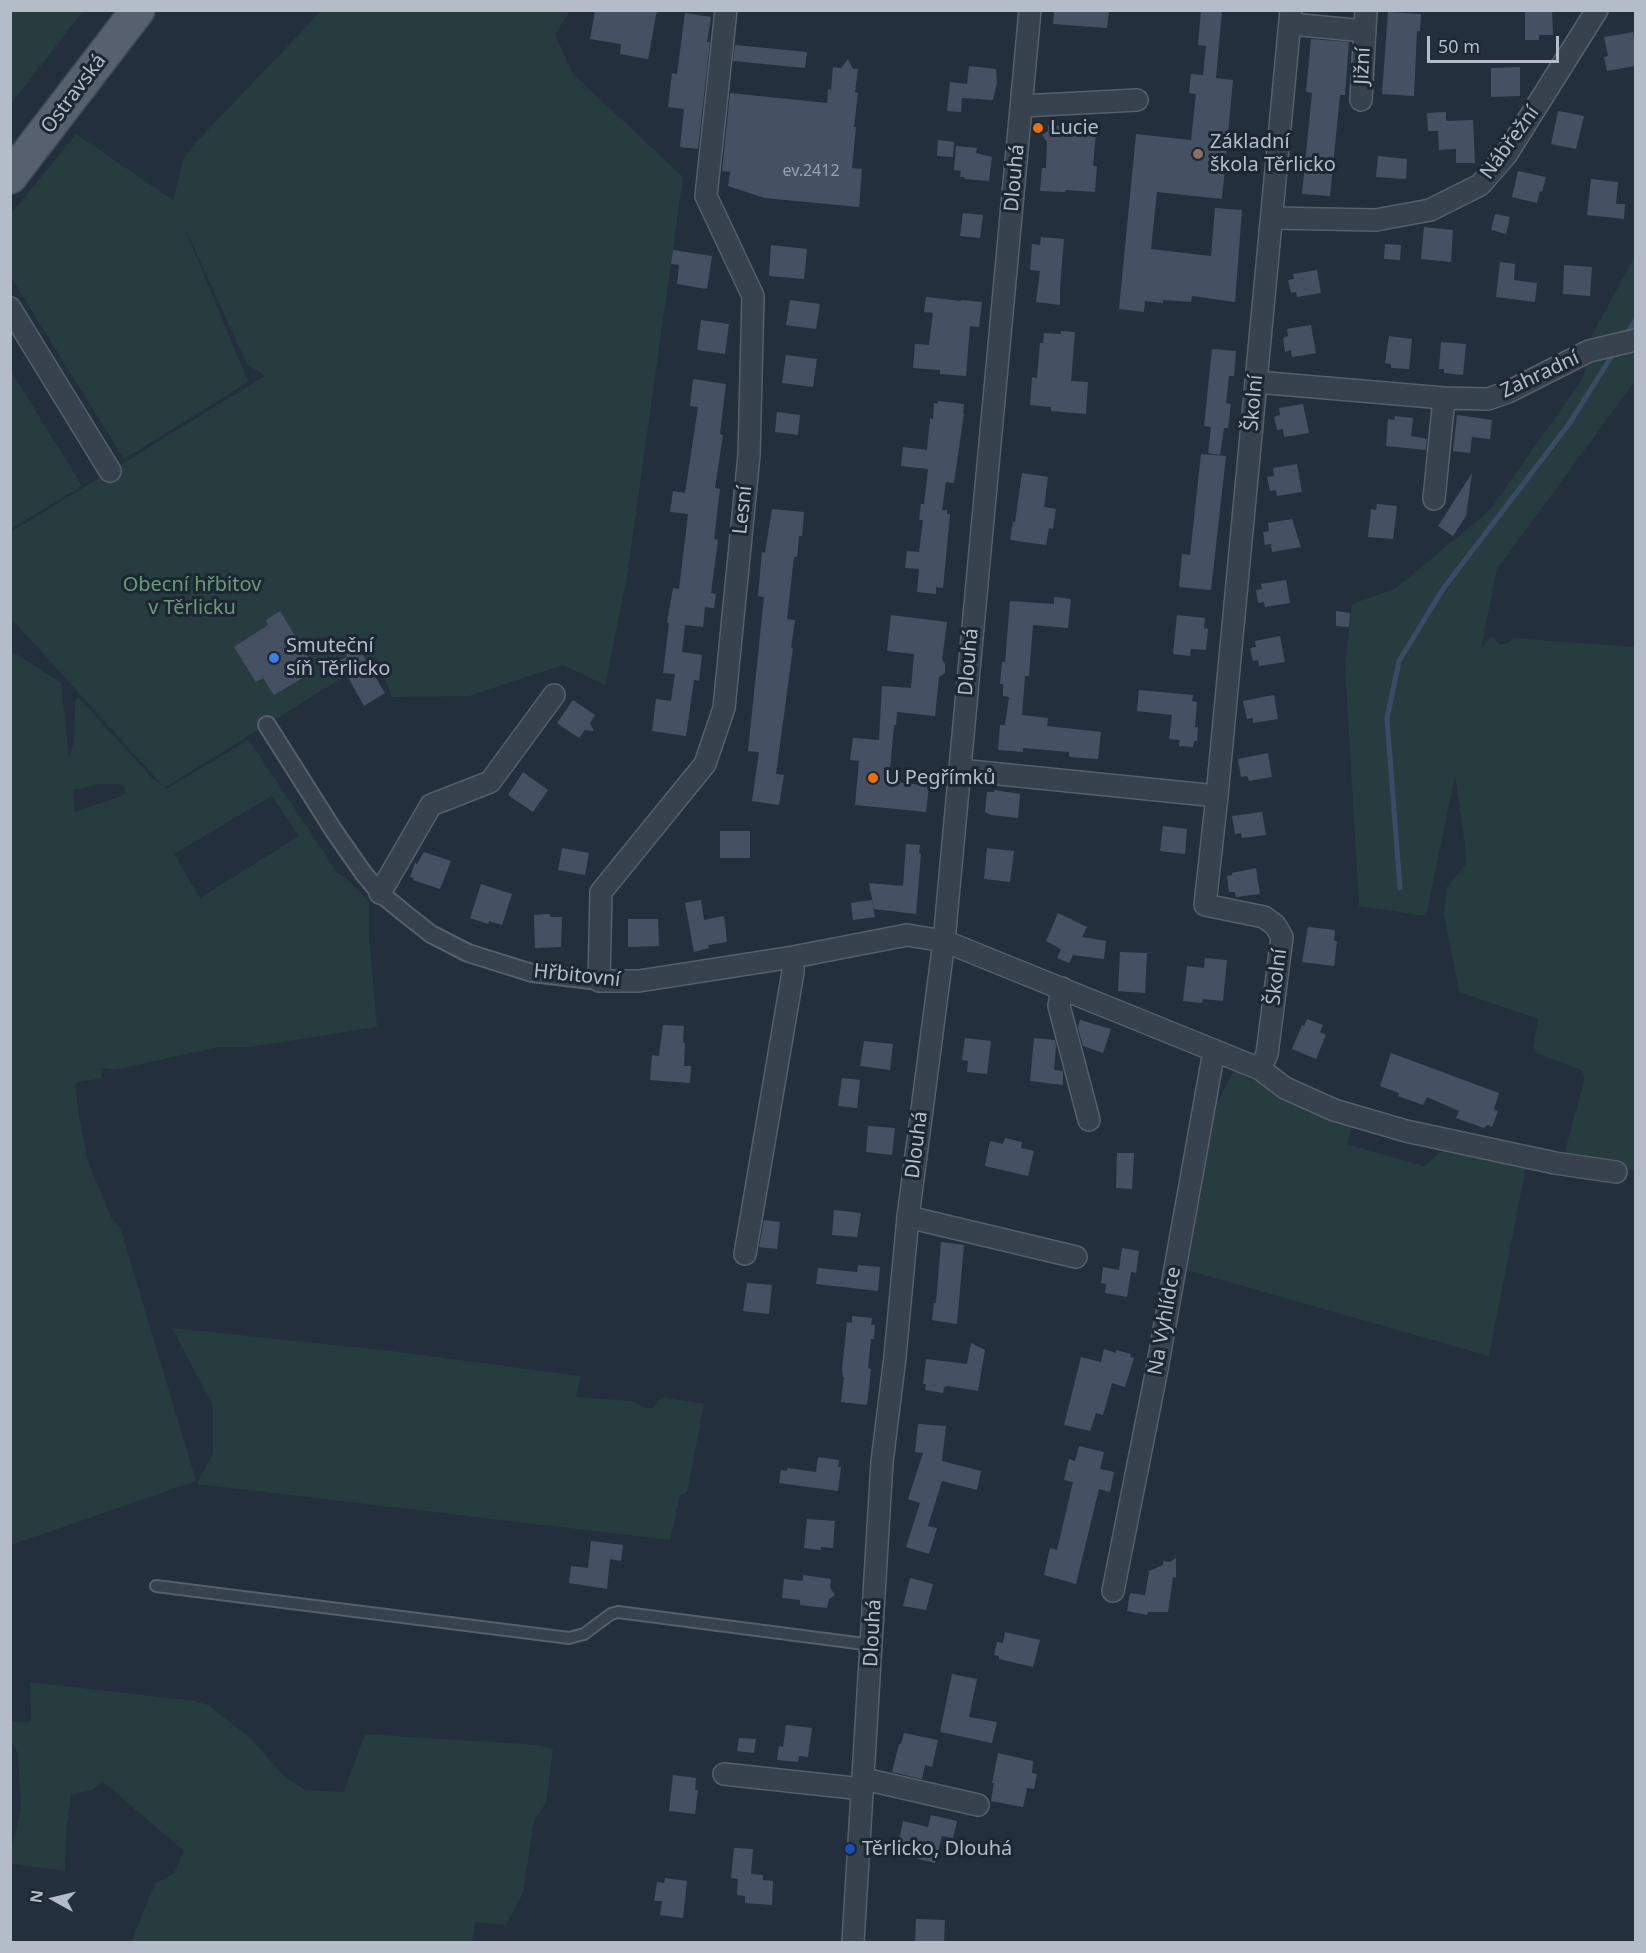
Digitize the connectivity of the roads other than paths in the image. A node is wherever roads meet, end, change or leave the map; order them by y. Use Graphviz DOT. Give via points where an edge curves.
graph roads {
  1 [pos="138,10"];
  2 [pos="726,10"];
  3 [pos="1030,10"];
  4 [pos="1597,10"];
  5 [pos="1291,17"];
  6 [pos="1365,21"];
  7 [pos="1137,100"];
  8 [pos="1361,100"];
  9 [pos="1022,106"];
  10 [pos="10,177"];
  11 [pos="1272,218"];
  12 [pos="10,308"];
  13 [pos="1635,340"];
  14 [pos="1256,382"];
  15 [pos="1444,398"];
  16 [pos="110,471"];
  17 [pos="1434,499"];
  18 [pos="554,695"];
  19 [pos="267,725"];
  20 [pos="960,770"];
  21 [pos="1217,796"];
  22 [pos="380,893"];
  23 [pos="944,941"];
  24 [pos="793,957"];
  25 [pos="599,981"];
  26 [pos="1062,988"];
  27 [pos="1214,1051"];
  28 [pos="1260,1069"];
  29 [pos="1089,1120"];
  30 [pos="1616,1172"];
  31 [pos="908,1217"];
  32 [pos="745,1254"];
  33 [pos="1076,1257"];
  34 [pos="156,1586"];
  35 [pos="1113,1591"];
  36 [pos="872,1645"];
  37 [pos="724,1774"];
  38 [pos="864,1785"];
  39 [pos="978,1805"];
  40 [pos="853,1942"];
  1 -- 10 [label="main road, Ostravská"];
  2 -- 25 [label="street, Lesní" via="706,196 753,296 749,455 724,708 705,764 601,892"];
  3 -- 9 [label="street, Dlouhá"];
  4 -- 11 [label="street, Nábřežní" via="1506,155 1480,185 1430,210 1376,220"];
  5 -- 6 [label="street, Jižní"];
  5 -- 11 [label="street, Školní"];
  6 -- 8 [label="street, Jižní"];
  7 -- 9 [label="street"];
  9 -- 20 [label="street, Dlouhá"];
  11 -- 14 [label="street, Školní"];
  12 -- 16 [label="street"];
  13 -- 15 [label="street, Zahradní" via="1589,351 1488,399"];
  14 -- 15 [label="street, Zahradní"];
  14 -- 21 [label="street, Školní"];
  15 -- 17 [label="street"];
  18 -- 22 [label="street" via="490,782 431,805"];
  19 -- 22 [label="street, Hřbitovní" via="334,831"];
  20 -- 21 [label="street"];
  20 -- 23 [label="street, Dlouhá"];
  21 -- 28 [label="street, Školní" via="1205,905 1264,917 1282,937 1267,1054"];
  22 -- 25 [label="street, Hřbitovní" via="431,934 468,953 532,973"];
  23 -- 24 [label="street, Hřbitovní" via="908,935"];
  23 -- 26 [label="street"];
  23 -- 31 [label="street, Dlouhá"];
  24 -- 25 [label="street, Hřbitovní" via="639,981"];
  24 -- 32 [label="street"];
  26 -- 27 [label="street"];
  26 -- 29 [label="street" via="1059,1006"];
  27 -- 28 [label="street"];
  27 -- 35 [label="street, Na Vyhlídce"];
  28 -- 30 [label="street" via="1285,1088 1345,1113 1406,1131"];
  31 -- 33 [label="street"];
  31 -- 36 [label="street, Dlouhá" via="882,1462"];
  34 -- 36 [label="lane" via="569,1638 584,1634 618,1612"];
  36 -- 38 [label="street, Dlouhá"];
  37 -- 38 [label="street" via="853,1788"];
  38 -- 39 [label="street" via="873,1781"];
  38 -- 40 [label="street, Dlouhá"];
}
